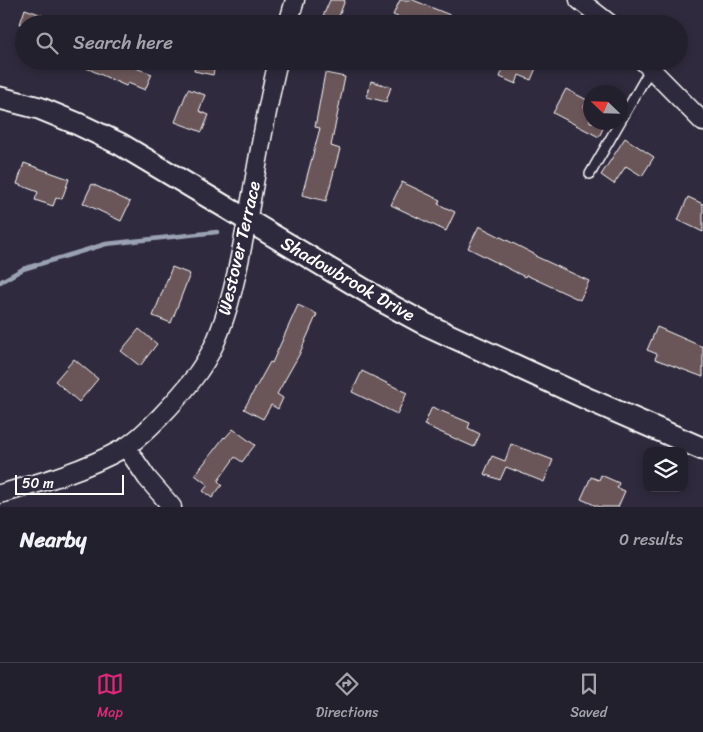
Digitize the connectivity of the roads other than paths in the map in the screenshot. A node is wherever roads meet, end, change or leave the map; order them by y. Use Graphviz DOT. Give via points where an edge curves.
graph roads {
  1 [pos="295,0"];
  2 [pos="580,0"];
  3 [pos="291,15"];
  4 [pos="599,15"];
  5 [pos="276,70"];
  6 [pos="645,70"];
  7 [pos="652,70"];
  8 [pos="0,98"];
  9 [pos="628,105"];
  10 [pos="703,122"];
  11 [pos="615,130"];
  12 [pos="590,174"];
  13 [pos="247,221"];
  14 [pos="126,447"];
  15 [pos="703,449"];
  16 [pos="0,494"];
  17 [pos="172,507"];
  1 -- 3 [label="street"];
  2 -- 4 [label="street"];
  5 -- 13 [label="street, Westover Terrace"];
  6 -- 9 [label="lane"];
  7 -- 10 [label="street"];
  8 -- 13 [label="street, Shadowbrook Drive" via="39,108 120,144"];
  11 -- 12 [label="lane"];
  13 -- 14 [label="street, Westover Terrace" via="226,315 215,344 177,400"];
  13 -- 15 [label="street, Shadowbrook Drive" via="441,332"];
  14 -- 16 [label="street, Westover Terrace" via="84,468"];
  14 -- 17 [label="street"];
}
